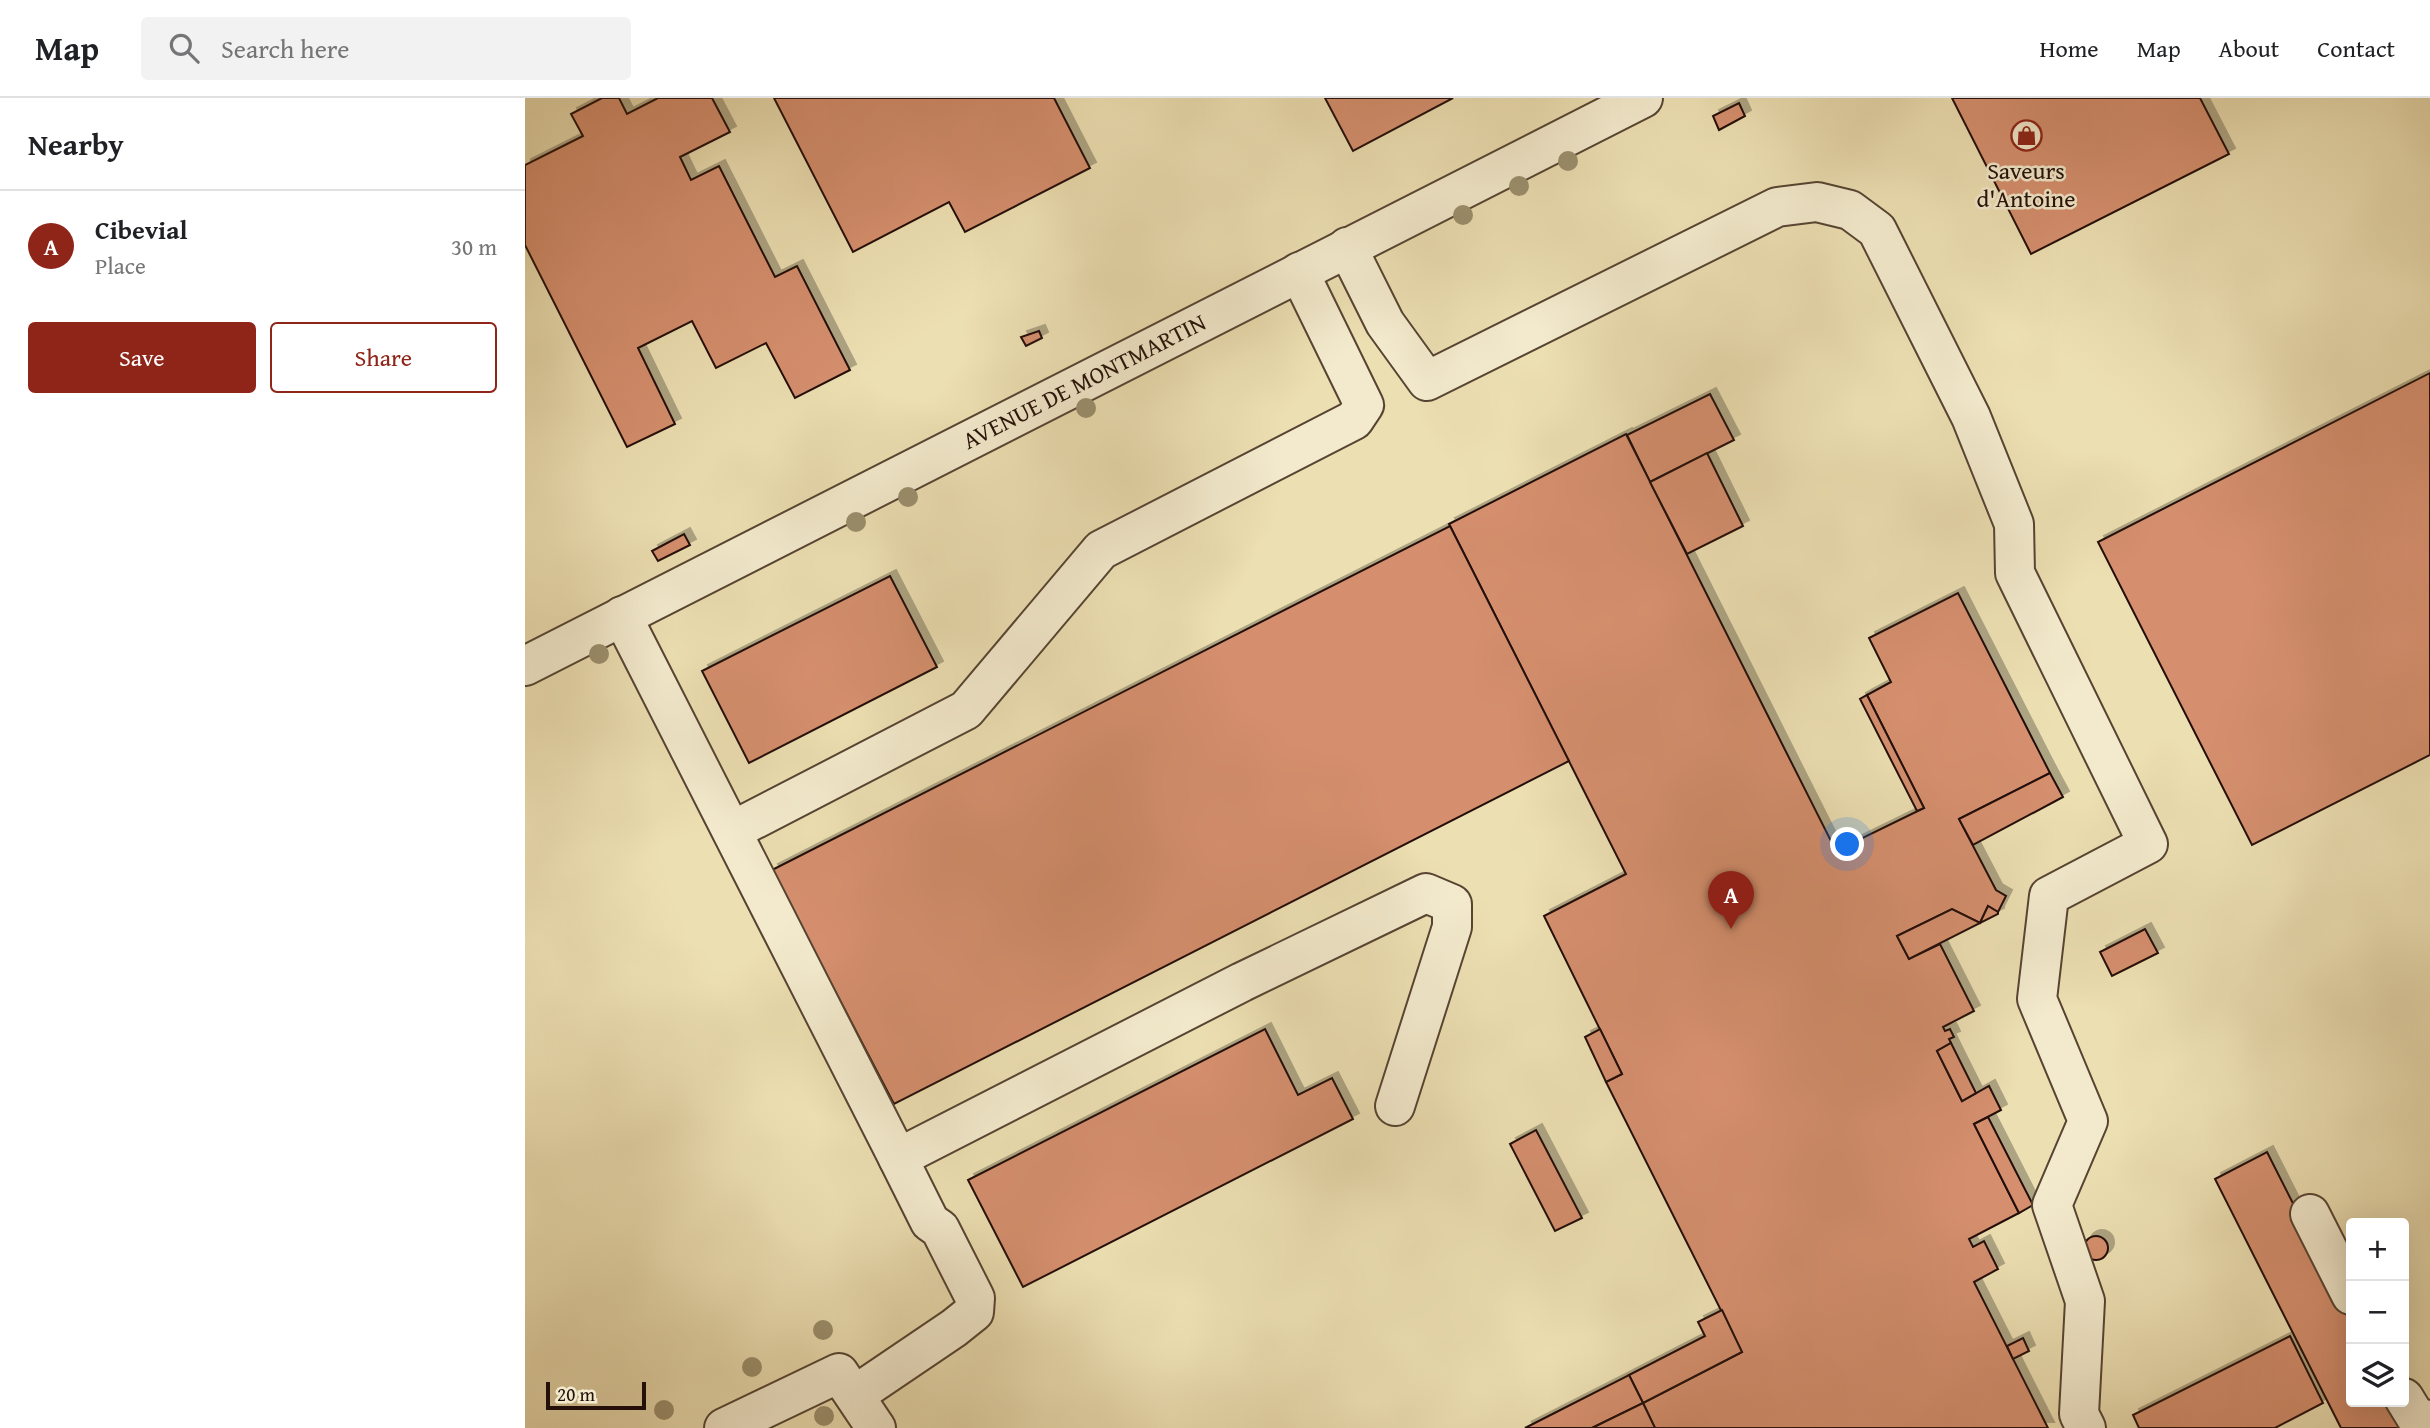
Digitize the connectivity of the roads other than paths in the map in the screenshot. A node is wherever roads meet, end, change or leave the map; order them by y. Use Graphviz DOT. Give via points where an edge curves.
graph roads {
  1 [pos="1643,98"];
  2 [pos="1347,247"];
  3 [pos="1299,272"];
  4 [pos="622,616"];
  5 [pos="525,666"];
  6 [pos="732,831"];
  7 [pos="1395,1106"];
  8 [pos="898,1158"];
  9 [pos="2310,1214"];
  10 [pos="2346,1285"];
  11 [pos="855,1395"];
  12 [pos="2409,1406"];
  13 [pos="2430,1421"];
  14 [pos="724,1428"];
  15 [pos="876,1428"];
  16 [pos="2086,1428"];
  1 -- 2 [label="street, AVENUE DE MONTMARTIN"];
  2 -- 3 [label="street, AVENUE DE MONTMARTIN"];
  2 -- 16 [label="street" via="1385,323 1427,381 1777,208 1817,202 1850,210 1877,229 1971,417 2014,524 2015,573 2148,844 2049,896 2038,999 2088,1121 2052,1205 2085,1301 2079,1414"];
  3 -- 4 [label="street, AVENUE DE MONTMARTIN"];
  3 -- 6 [label="street" via="1364,405 1354,420 1101,550 966,710"];
  4 -- 5 [label="street, AVENUE DE MONTMARTIN"];
  4 -- 6 [label="street"];
  6 -- 8 [label="street"];
  7 -- 8 [label="street" via="1452,927 1452,904 1426,893"];
  8 -- 11 [label="street" via="975,1298 974,1312"];
  9 -- 10 [label="street"];
  11 -- 14 [label="street" via="839,1373"];
  11 -- 15 [label="street"];
  12 -- 13 [label="street" via="2415,1416"];
}
